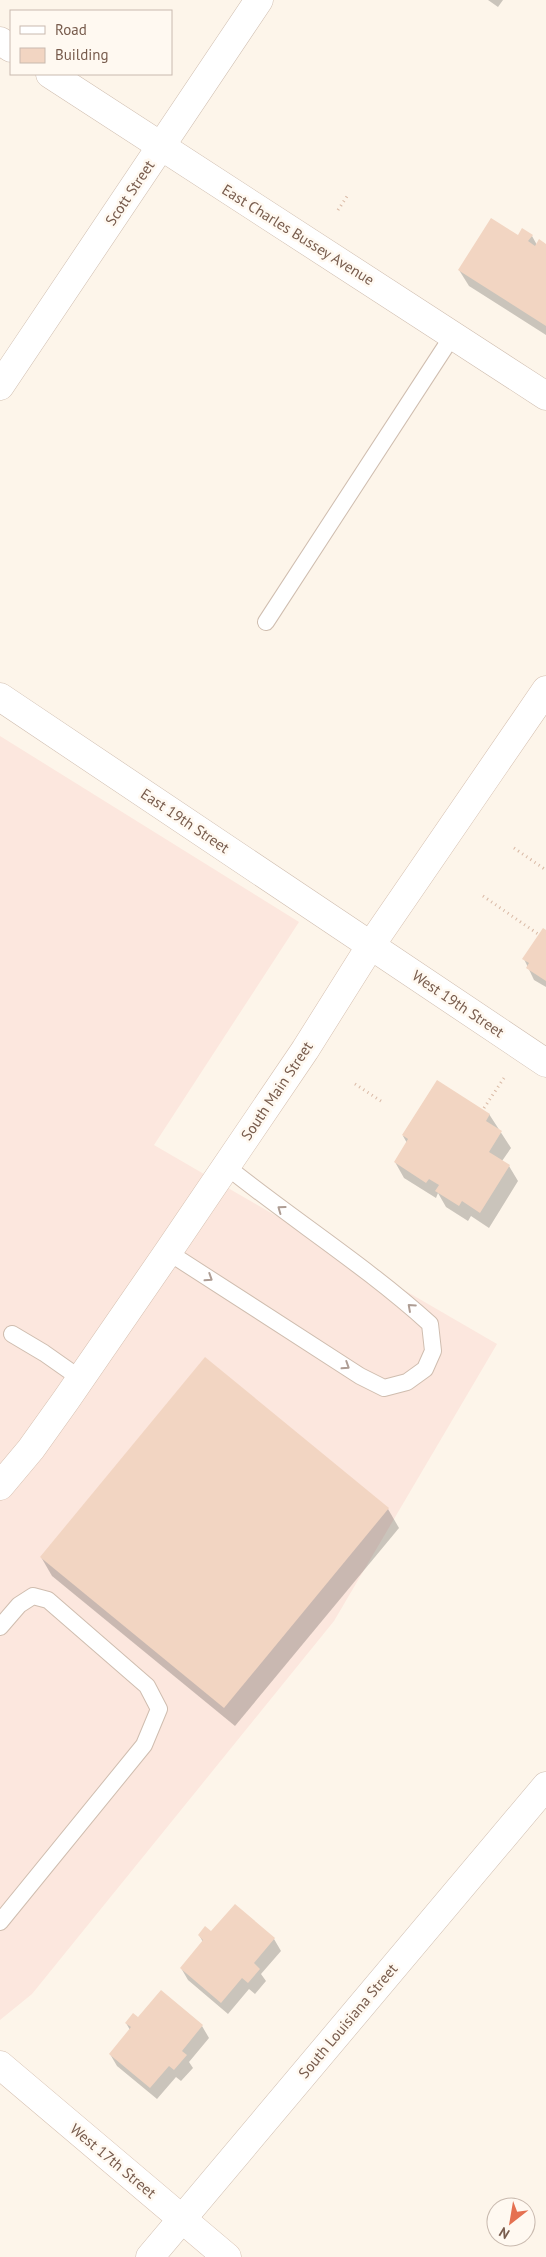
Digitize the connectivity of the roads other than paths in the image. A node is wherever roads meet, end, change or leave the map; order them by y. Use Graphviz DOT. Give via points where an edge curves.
graph roads {
  1 [pos="259,0"];
  2 [pos="52,75"];
  3 [pos="162,146"];
  4 [pos="452,335"];
  5 [pos="0,386"];
  6 [pos="546,396"];
  7 [pos="266,622"];
  8 [pos="546,690"];
  9 [pos="0,696"];
  10 [pos="371,945"];
  11 [pos="546,1063"];
  12 [pos="226,1166"];
  13 [pos="168,1252"];
  14 [pos="12,1334"];
  15 [pos="80,1379"];
  16 [pos="0,1486"];
  17 [pos="0,1627"];
  18 [pos="546,1786"];
  19 [pos="0,1922"];
  20 [pos="0,2065"];
  21 [pos="182,2219"];
  22 [pos="150,2257"];
  23 [pos="227,2257"];
  1 -- 3 [label="street, Scott Street"];
  2 -- 3 [label="street, East Charles Bussey Avenue"];
  3 -- 4 [label="street, East Charles Bussey Avenue"];
  3 -- 5 [label="street, Scott Street"];
  4 -- 6 [label="street, East Charles Bussey Avenue"];
  4 -- 7 [label="lane"];
  8 -- 10 [label="street, South Main Street"];
  9 -- 10 [label="street, East 19th Street"];
  10 -- 11 [label="street, West 19th Street"];
  10 -- 12 [label="street, South Main Street"];
  12 -- 13 [label="street, South Main Street"];
  13 -- 12 [label="lane, one-way" via="360,1376 384,1388 407,1382 425,1369 434,1350 430,1324 391,1288"];
  13 -- 15 [label="street, South Main Street"];
  14 -- 15 [label="lane"];
  15 -- 16 [label="street, South Main Street" via="31,1449"];
  17 -- 19 [label="lane" via="19,1605 32,1596 48,1600 148,1686 159,1709 144,1745"];
  18 -- 21 [label="street, South Louisiana Street"];
  20 -- 21 [label="street, West 17th Street"];
  21 -- 22 [label="street, South Louisiana Street"];
  21 -- 23 [label="street, West 17th Street"];
}
